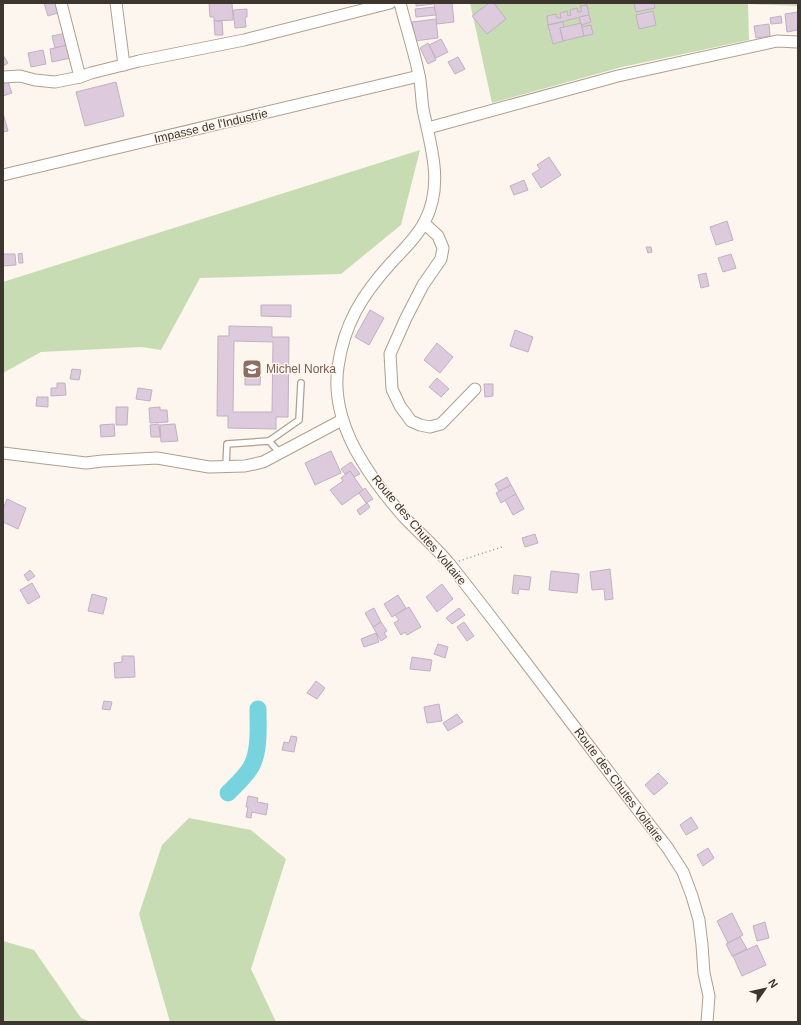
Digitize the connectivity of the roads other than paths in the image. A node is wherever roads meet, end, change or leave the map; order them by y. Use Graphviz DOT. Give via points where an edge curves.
graph roads {
  1 [pos="61,3"];
  2 [pos="116,3"];
  3 [pos="390,3"];
  4 [pos="400,3"];
  5 [pos="798,42"];
  6 [pos="124,65"];
  7 [pos="419,76"];
  8 [pos="3,77"];
  9 [pos="80,78"];
  10 [pos="428,128"];
  11 [pos="3,175"];
  12 [pos="424,223"];
  13 [pos="300,383"];
  14 [pos="475,389"];
  15 [pos="342,420"];
  16 [pos="269,441"];
  17 [pos="3,453"];
  18 [pos="280,453"];
  19 [pos="226,468"];
  20 [pos="706,1022"];
  1 -- 9 [label="street"];
  2 -- 6 [label="street"];
  3 -- 6 [label="street" via="244,40"];
  4 -- 7 [label="street, Route des Chutes Voltaire"];
  5 -- 10 [label="street" via="776,41 618,76"];
  6 -- 9 [label="street"];
  7 -- 10 [label="street, Route des Chutes Voltaire" via="423,113"];
  7 -- 11 [label="street, Impasse de l'Industrie"];
  8 -- 9 [label="street" via="20,76 55,82"];
  10 -- 12 [label="street, Route des Chutes Voltaire" via="436,180 434,198"];
  12 -- 14 [label="street" via="438,236 443,248 441,259 423,285 390,354 392,389 411,421 430,427 441,424"];
  12 -- 15 [label="street, Route des Chutes Voltaire" via="370,287 346,330 337,370 337,393"];
  13 -- 16 [label="lane" via="299,420"];
  15 -- 18 [label="street"];
  15 -- 20 [label="street, Route des Chutes Voltaire" via="362,461 381,489 450,565 667,847 683,872 699,920 709,996"];
  16 -- 18 [label="lane"];
  16 -- 19 [label="lane" via="227,444"];
  17 -- 19 [label="street" via="86,463 157,458"];
  18 -- 19 [label="street" via="263,462"];
}
